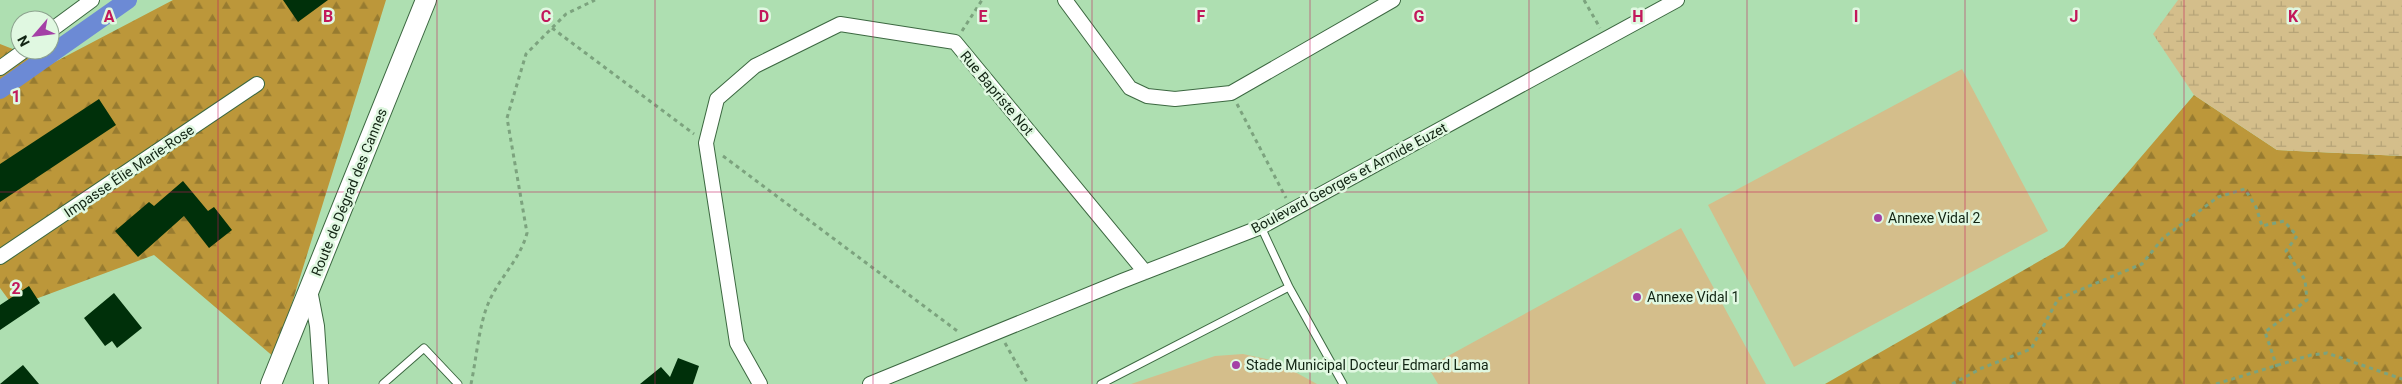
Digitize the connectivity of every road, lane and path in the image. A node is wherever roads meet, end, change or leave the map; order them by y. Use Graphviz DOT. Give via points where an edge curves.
graph roads {
  1 [pos="92,0"];
  2 [pos="426,0"];
  3 [pos="595,0"];
  4 [pos="982,0"];
  5 [pos="1065,0"];
  6 [pos="1393,0"];
  7 [pos="1584,0"];
  8 [pos="1677,0"];
  9 [pos="60,24"];
  10 [pos="552,28"];
  11 [pos="1606,39"];
  12 [pos="955,42"];
  13 [pos="11,60"];
  14 [pos="0,68"];
  15 [pos="258,84"];
  16 [pos="1231,92"];
  17 [pos="706,143"];
  18 [pos="1292,210"];
  19 [pos="1261,228"];
  20 [pos="0,257"];
  21 [pos="1146,272"];
  22 [pos="1289,287"];
  23 [pos="310,289"];
  24 [pos="998,332"];
  25 [pos="973,342"];
  26 [pos="2277,367"];
  27 [pos="2402,379"];
  28 [pos="2226,383"];
  29 [pos="271,384"];
  30 [pos="321,384"];
  31 [pos="383,384"];
  32 [pos="458,384"];
  33 [pos="471,384"];
  34 [pos="760,384"];
  35 [pos="870,384"];
  36 [pos="1028,384"];
  37 [pos="1101,384"];
  38 [pos="1343,384"];
  39 [pos="1952,384"];
  40 [pos="2216,384"];
  1 -- 9 [label="street"];
  2 -- 23 [label="street, Route de Dégrad des Cannes"];
  3 -- 10 [label="path" via="566,14"];
  4 -- 12 [label="path"];
  5 -- 16 [label="street" via="1130,88 1147,96 1175,99"];
  6 -- 16 [label="street"];
  7 -- 11 [label="path"];
  8 -- 11 [label="street, Boulevard Georges et Armide Euzet"];
  10 -- 17 [label="path"];
  10 -- 33 [label="path" via="526,54 507,118 527,234 523,249 499,281 487,306"];
  11 -- 18 [label="street, Boulevard Georges et Armide Euzet"];
  12 -- 17 [label="street, Rue Bapriste Not" via="840,24 755,66 717,100"];
  12 -- 21 [label="street, Rue Bapriste Not"];
  13 -- 14 [label="street"];
  15 -- 20 [label="street, Impasse Élie Marie-Rose"];
  16 -- 18 [label="path"];
  17 -- 25 [label="path"];
  17 -- 34 [label="street, Rue Bapriste Not" via="737,343"];
  18 -- 19 [label="street, Boulevard Georges et Armide Euzet"];
  19 -- 21 [label="street, Boulevard Georges et Armide Euzet"];
  19 -- 22 [label="lane"];
  21 -- 24 [label="street, Boulevard Georges et Armide Euzet"];
  22 -- 37 [label="lane"];
  22 -- 38 [label="lane"];
  23 -- 29 [label="street, Route de Dégrad des Cannes"];
  23 -- 30 [label="street"];
  24 -- 25 [label="street, Boulevard Georges et Armide Euzet"];
  24 -- 36 [label="path"];
  25 -- 35 [label="street, Boulevard Georges et Armide Euzet"];
  26 -- 27 [label="path" via="2327,353"];
  26 -- 28 [label="path"];
  26 -- 39 [label="path" via="2265,332 2307,300 2305,280 2286,251 2297,236 2284,221 2262,226 2256,206 2245,189 2218,197 2163,238 2142,264 2058,299 2031,349"];
  28 -- 40 [label="path"];
  31 -- 32 [label="lane" via="424,348"];
}
